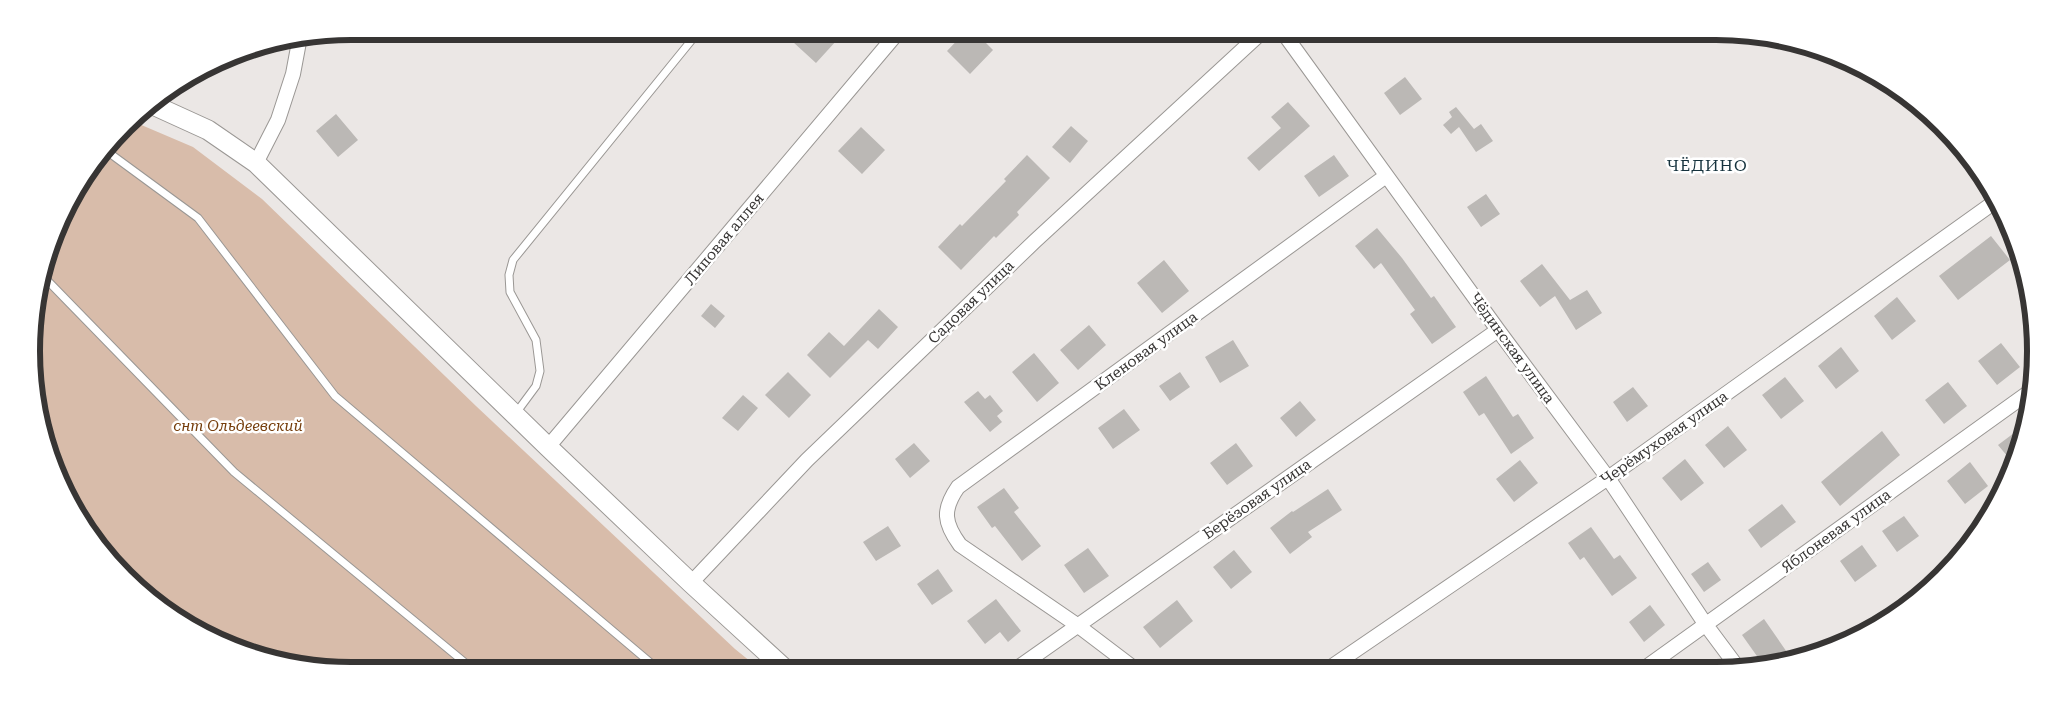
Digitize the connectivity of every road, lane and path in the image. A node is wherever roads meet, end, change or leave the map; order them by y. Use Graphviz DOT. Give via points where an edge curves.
graph roads {
  1 [pos="692,40"];
  2 [pos="891,40"];
  3 [pos="1253,40"];
  4 [pos="1288,40"];
  5 [pos="298,45"];
  6 [pos="158,107"];
  7 [pos="111,154"];
  8 [pos="256,163"];
  9 [pos="1386,176"];
  10 [pos="1990,205"];
  11 [pos="48,281"];
  12 [pos="1498,330"];
  13 [pos="2023,396"];
  14 [pos="515,415"];
  15 [pos="548,447"];
  16 [pos="1608,478"];
  17 [pos="691,583"];
  18 [pos="1706,625"];
  19 [pos="1077,626"];
  20 [pos="1733,661"];
  21 [pos="465,662"];
  22 [pos="650,662"];
  23 [pos="777,662"];
  24 [pos="1027,662"];
  25 [pos="1126,662"];
  26 [pos="1338,662"];
  27 [pos="1654,662"];
  1 -- 14 [label="lane" via="513,260 509,275 510,292 536,340 540,371 536,386"];
  2 -- 15 [label="street, Липовая аллея"];
  3 -- 17 [label="street, Садовая улица" via="1034,241 814,453"];
  4 -- 9 [label="street, Чёдинская улица"];
  5 -- 8 [label="street" via="278,120"];
  6 -- 8 [label="street" via="208,130"];
  7 -- 22 [label="lane" via="198,218 335,396"];
  8 -- 14 [label="street"];
  9 -- 12 [label="street, Чёдинская улица"];
  9 -- 19 [label="street, Кленовая улица" via="958,487 946,512 949,530 960,545"];
  10 -- 16 [label="street, Черёмуховая улица"];
  11 -- 21 [label="lane" via="234,472"];
  12 -- 16 [label="street, Чёдинская улица"];
  12 -- 19 [label="street, Берёзовая улица"];
  13 -- 18 [label="street, Яблоневая улица"];
  14 -- 15 [label="street"];
  15 -- 17 [label="street"];
  16 -- 18 [label="street, Чёдинская улица"];
  16 -- 26 [label="street, Черёмуховая улица"];
  17 -- 23 [label="street"];
  18 -- 20 [label="street, Чёдинская улица"];
  18 -- 27 [label="street, Яблоневая улица"];
  19 -- 24 [label="street, Берёзовая улица"];
  19 -- 25 [label="street"];
}
